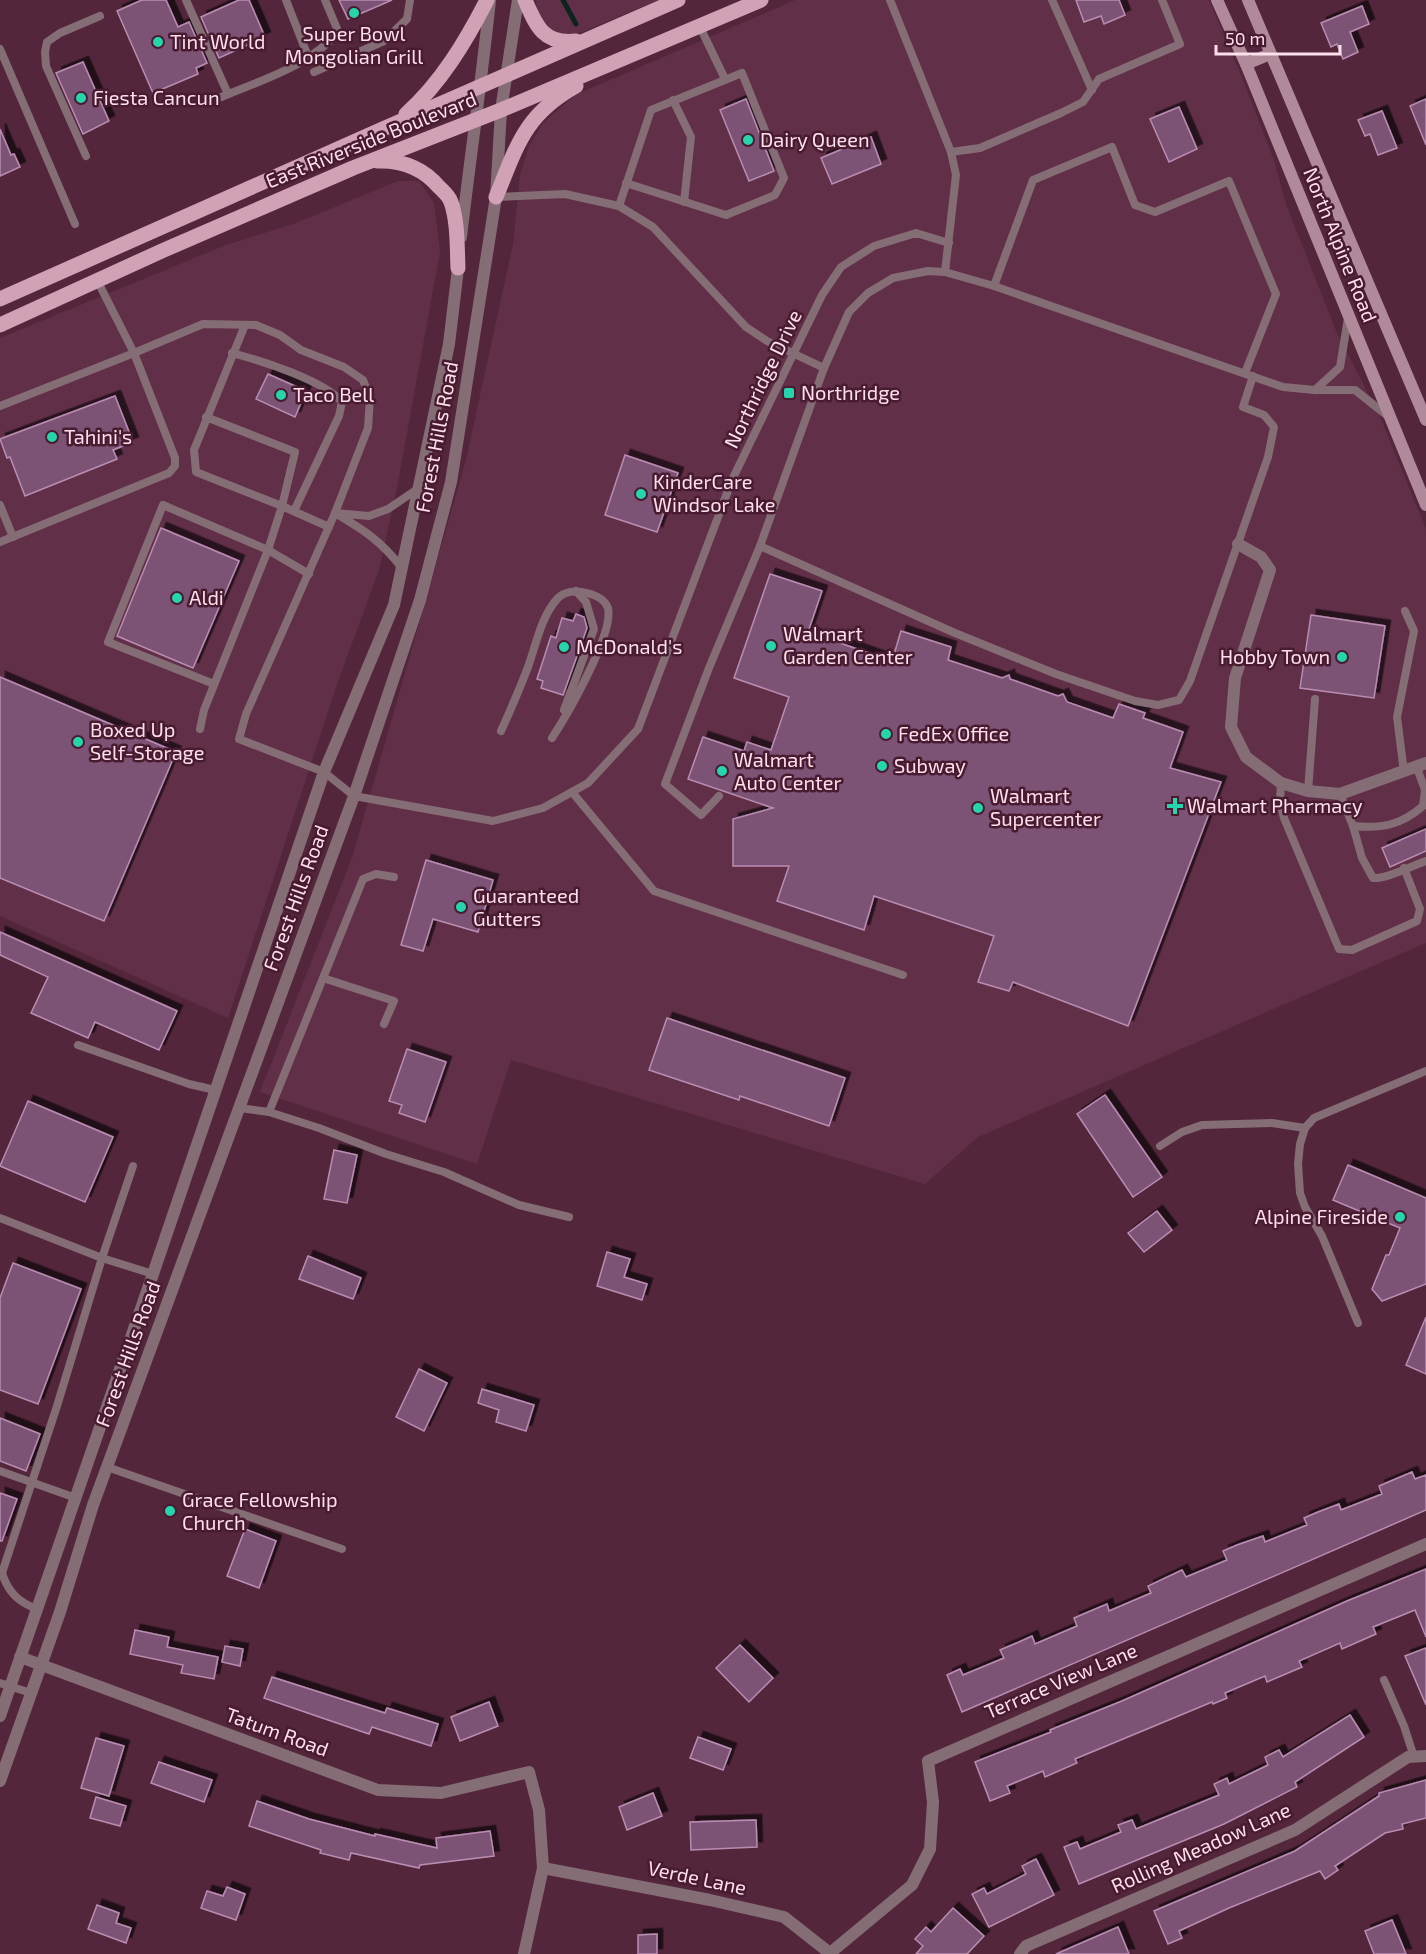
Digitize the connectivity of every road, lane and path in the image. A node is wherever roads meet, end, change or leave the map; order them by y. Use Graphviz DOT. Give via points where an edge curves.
graph roads {
  1 [pos="186,0"];
  2 [pos="286,0"];
  3 [pos="325,0"];
  4 [pos="410,0"];
  5 [pos="489,0"];
  6 [pos="518,0"];
  7 [pos="525,0"];
  8 [pos="678,0"];
  9 [pos="761,0"];
  10 [pos="890,0"];
  11 [pos="1052,0"];
  12 [pos="1162,0"];
  13 [pos="1217,0"];
  14 [pos="1248,0"];
  15 [pos="100,16"];
  16 [pos="700,27"];
  17 [pos="604,32"];
  18 [pos="0,49"];
  19 [pos="1270,54"];
  20 [pos="624,58"];
  21 [pos="309,59"];
  22 [pos="1246,64"];
  23 [pos="314,72"];
  24 [pos="505,75"];
  25 [pos="725,79"];
  26 [pos="482,84"];
  27 [pos="1092,90"];
  28 [pos="673,100"];
  29 [pos="501,110"];
  30 [pos="476,119"];
  31 [pos="394,125"];
  32 [pos="951,152"];
  33 [pos="86,156"];
  34 [pos="368,162"];
  35 [pos="626,183"];
  36 [pos="496,197"];
  37 [pos="684,202"];
  38 [pos="619,206"];
  39 [pos="75,224"];
  40 [pos="949,243"];
  41 [pos="458,268"];
  42 [pos="945,272"];
  43 [pos="98,282"];
  44 [pos="994,286"];
  45 [pos="0,299"];
  46 [pos="1349,317"];
  47 [pos="0,325"];
  48 [pos="245,325"];
  49 [pos="794,352"];
  50 [pos="134,353"];
  51 [pos="232,353"];
  52 [pos="824,368"];
  53 [pos="1249,374"];
  54 [pos="1315,390"];
  55 [pos="0,406"];
  56 [pos="206,417"];
  57 [pos="1390,417"];
  58 [pos="1426,420"];
  59 [pos="419,489"];
  60 [pos="0,505"];
  61 [pos="1426,505"];
  62 [pos="282,506"];
  63 [pos="294,511"];
  64 [pos="335,513"];
  65 [pos="329,527"];
  66 [pos="13,537"];
  67 [pos="0,542"];
  68 [pos="1238,544"];
  69 [pos="760,546"];
  70 [pos="268,550"];
  71 [pos="402,568"];
  72 [pos="309,574"];
  73 [pos="576,591"];
  74 [pos="1405,611"];
  75 [pos="214,684"];
  76 [pos="1315,699"];
  77 [pos="200,729"];
  78 [pos="501,731"];
  79 [pos="1421,766"];
  80 [pos="324,772"];
  81 [pos="1404,772"];
  82 [pos="1281,783"];
  83 [pos="1308,791"];
  84 [pos="572,792"];
  85 [pos="1340,794"];
  86 [pos="354,796"];
  87 [pos="719,796"];
  88 [pos="1424,805"];
  89 [pos="1353,826"];
  90 [pos="1426,861"];
  91 [pos="1404,868"];
  92 [pos="394,877"];
  93 [pos="903,975"];
  94 [pos="323,978"];
  95 [pos="384,1024"];
  96 [pos="78,1045"];
  97 [pos="1426,1071"];
  98 [pos="215,1090"];
  99 [pos="240,1108"];
  100 [pos="269,1112"];
  101 [pos="1305,1128"];
  102 [pos="1160,1146"];
  103 [pos="133,1166"];
  104 [pos="569,1217"];
  105 [pos="0,1218"];
  106 [pos="102,1258"];
  107 [pos="153,1274"];
  108 [pos="1358,1323"];
  109 [pos="107,1467"];
  110 [pos="0,1472"];
  111 [pos="32,1483"];
  112 [pos="76,1498"];
  113 [pos="1426,1544"];
  114 [pos="342,1549"];
  115 [pos="37,1609"];
  116 [pos="20,1657"];
  117 [pos="40,1665"];
  118 [pos="1384,1680"];
  119 [pos="5,1685"];
  120 [pos="31,1693"];
  121 [pos="0,1716"];
  122 [pos="1420,1756"];
  123 [pos="0,1781"];
  124 [pos="543,1868"];
  125 [pos="524,1954"];
  126 [pos="831,1954"];
  127 [pos="1020,1954"];
  1 -- 21 [label="lane" via="224,96"];
  2 -- 21 [label="lane"];
  3 -- 21 [label="lane" via="338,32"];
  4 -- 23 [label="lane" via="407,19 384,41"];
  5 -- 26 [label="street, Forest Hills Road"];
  5 -- 31 [label="main road" via="440,77"];
  6 -- 24 [label="street, Forest Hills Road"];
  7 -- 17 [label="main road" via="535,25 549,38 566,42"];
  8 -- 17 [label="main road, East Riverside Boulevard"];
  9 -- 16 [label="main road, East Riverside Boulevard"];
  10 -- 32 [label="lane"];
  11 -- 27 [label="lane"];
  12 -- 27 [label="lane" via="1180,44 1099,79"];
  13 -- 22 [label="main road, North Alpine Road"];
  14 -- 19 [label="main road, North Alpine Road"];
  15 -- 33 [label="lane" via="60,33 47,42 45,52 46,66"];
  16 -- 20 [label="main road, East Riverside Boulevard"];
  16 -- 25 [label="lane"];
  17 -- 24 [label="main road, East Riverside Boulevard"];
  18 -- 39 [label="lane"];
  19 -- 22 [label="main road"];
  19 -- 58 [label="main road, North Alpine Road"];
  20 -- 29 [label="main road, East Riverside Boulevard"];
  20 -- 36 [label="main road" via="541,111 520,138"];
  22 -- 46 [label="main road, North Alpine Road"];
  24 -- 26 [label="main road, East Riverside Boulevard"];
  24 -- 29 [label="street, Forest Hills Road"];
  25 -- 28 [label="lane"];
  25 -- 37 [label="lane" via="742,73 784,178 775,195 726,215"];
  26 -- 30 [label="street, Forest Hills Road"];
  26 -- 31 [label="main road, East Riverside Boulevard"];
  27 -- 32 [label="lane" via="1083,102 1061,113 980,148"];
  28 -- 35 [label="lane" via="651,110"];
  28 -- 37 [label="lane" via="692,137"];
  29 -- 30 [label="main road, East Riverside Boulevard"];
  29 -- 36 [label="street, Forest Hills Road"];
  30 -- 34 [label="main road, East Riverside Boulevard"];
  30 -- 41 [label="street, Forest Hills Road"];
  31 -- 45 [label="main road, East Riverside Boulevard"];
  32 -- 40 [label="lane" via="956,175"];
  34 -- 41 [label="main road" via="394,161 420,169 450,199"];
  34 -- 43 [label="main road, East Riverside Boulevard"];
  35 -- 37 [label="lane"];
  35 -- 38 [label="lane"];
  36 -- 38 [label="lane" via="565,194"];
  36 -- 86 [label="street, Forest Hills Road" via="452,482 420,600"];
  38 -- 49 [label="lane" via="653,227 746,327"];
  40 -- 42 [label="lane"];
  40 -- 49 [label="lane, Northridge Drive" via="916,233 874,246 840,267"];
  41 -- 59 [label="street, Forest Hills Road" via="449,344"];
  42 -- 44 [label="lane"];
  42 -- 52 [label="lane" via="893,278 868,293 849,312"];
  43 -- 47 [label="main road, East Riverside Boulevard"];
  43 -- 50 [label="lane"];
  44 -- 53 [label="lane"];
  44 -- 53 [label="lane" via="1033,180 1112,147 1135,205 1155,212 1229,181 1276,294"];
  46 -- 54 [label="lane" via="1340,367"];
  46 -- 57 [label="main road, North Alpine Road"];
  48 -- 50 [label="lane" via="203,324"];
  48 -- 51 [label="lane"];
  48 -- 64 [label="lane" via="256,325 280,335 301,350 345,367 363,380 370,398 368,428"];
  49 -- 52 [label="lane"];
  49 -- 84 [label="lane, Northridge Drive" via="732,480 638,729 588,783"];
  50 -- 55 [label="lane"];
  50 -- 66 [label="lane" via="175,466 169,472"];
  51 -- 56 [label="lane"];
  51 -- 63 [label="lane" via="317,385 342,402"];
  52 -- 69 [label="lane"];
  53 -- 54 [label="lane" via="1283,387"];
  53 -- 68 [label="lane" via="1243,407 1264,415 1275,427"];
  54 -- 57 [label="lane" via="1355,390"];
  56 -- 62 [label="lane" via="194,450 196,472"];
  56 -- 62 [label="lane" via="295,452"];
  57 -- 61 [label="main road, North Alpine Road"];
  59 -- 64 [label="lane" via="369,516"];
  59 -- 71 [label="street, Forest Hills Road"];
  60 -- 66 [label="lane"];
  62 -- 63 [label="lane"];
  62 -- 70 [label="lane"];
  63 -- 65 [label="lane"];
  64 -- 65 [label="lane"];
  64 -- 71 [label="lane" via="372,535"];
  65 -- 72 [label="lane"];
  66 -- 67 [label="lane"];
  68 -- 69 [label="lane" via="1190,681 1179,700 1158,705 1048,671"];
  68 -- 82 [label="street" via="1262,557 1270,570 1235,678 1231,727 1246,757"];
  69 -- 87 [label="lane" via="666,784 701,815"];
  70 -- 72 [label="lane"];
  70 -- 75 [label="lane"];
  70 -- 75 [label="lane" via="163,505 108,642"];
  71 -- 80 [label="street, Forest Hills Road" via="394,606"];
  72 -- 80 [label="lane" via="246,714 239,739"];
  73 -- 73 [label="lane" via="603,600 608,609 607,625 580,692 552,738 594,629 586,602"];
  73 -- 78 [label="lane" via="565,593 549,610"];
  74 -- 81 [label="lane" via="1414,631 1397,717"];
  75 -- 77 [label="lane"];
  76 -- 83 [label="lane"];
  79 -- 81 [label="street"];
  79 -- 88 [label="lane"];
  80 -- 86 [label="lane"];
  80 -- 98 [label="street, Forest Hills Road"];
  81 -- 85 [label="street"];
  82 -- 83 [label="street"];
  82 -- 91 [label="lane" via="1284,818 1339,949 1352,950 1417,921 1420,909"];
  83 -- 85 [label="street"];
  84 -- 86 [label="lane, Northridge Drive" via="543,808 494,821"];
  84 -- 93 [label="lane" via="654,891"];
  85 -- 89 [label="lane"];
  86 -- 99 [label="street, Forest Hills Road"];
  88 -- 89 [label="lane" via="1408,819 1374,828"];
  89 -- 91 [label="lane" via="1372,878 1382,879"];
  90 -- 91 [label="lane"];
  92 -- 94 [label="lane" via="376,874 363,879"];
  94 -- 95 [label="lane" via="394,1001"];
  94 -- 100 [label="lane"];
  96 -- 98 [label="lane"];
  97 -- 101 [label="lane" via="1314,1119"];
  98 -- 107 [label="street, Forest Hills Road"];
  99 -- 100 [label="lane"];
  99 -- 109 [label="street, Forest Hills Road"];
  100 -- 104 [label="lane" via="444,1172 519,1205"];
  101 -- 102 [label="lane" via="1272,1123 1202,1125"];
  101 -- 108 [label="lane" via="1298,1164 1300,1192"];
  103 -- 106 [label="lane"];
  105 -- 106 [label="lane"];
  106 -- 107 [label="lane"];
  106 -- 111 [label="lane"];
  107 -- 112 [label="street, Forest Hills Road"];
  109 -- 114 [label="lane"];
  109 -- 117 [label="street, Forest Hills Road"];
  110 -- 111 [label="lane"];
  111 -- 112 [label="lane"];
  111 -- 115 [label="lane" via="2,1573 16,1599"];
  112 -- 115 [label="street, Forest Hills Road"];
  113 -- 126 [label="street, Terrace View Lane" via="928,1761 933,1802 930,1849 912,1885"];
  115 -- 116 [label="street, Forest Hills Road"];
  116 -- 117 [label="street, Tatum Road"];
  116 -- 119 [label="street, Forest Hills Road"];
  117 -- 120 [label="street, Forest Hills Road"];
  117 -- 124 [label="street, Tatum Road" via="378,1790 441,1792 529,1772 539,1810"];
  118 -- 122 [label="lane"];
  119 -- 120 [label="lane"];
  119 -- 121 [label="street, Forest Hills Road"];
  120 -- 123 [label="street, Forest Hills Road"];
  122 -- 127 [label="street, Rolling Meadow Lane" via="1408,1757 1295,1830 1026,1946"];
  124 -- 125 [label="street"];
  124 -- 126 [label="street, Verde Lane" via="784,1917"];
}
